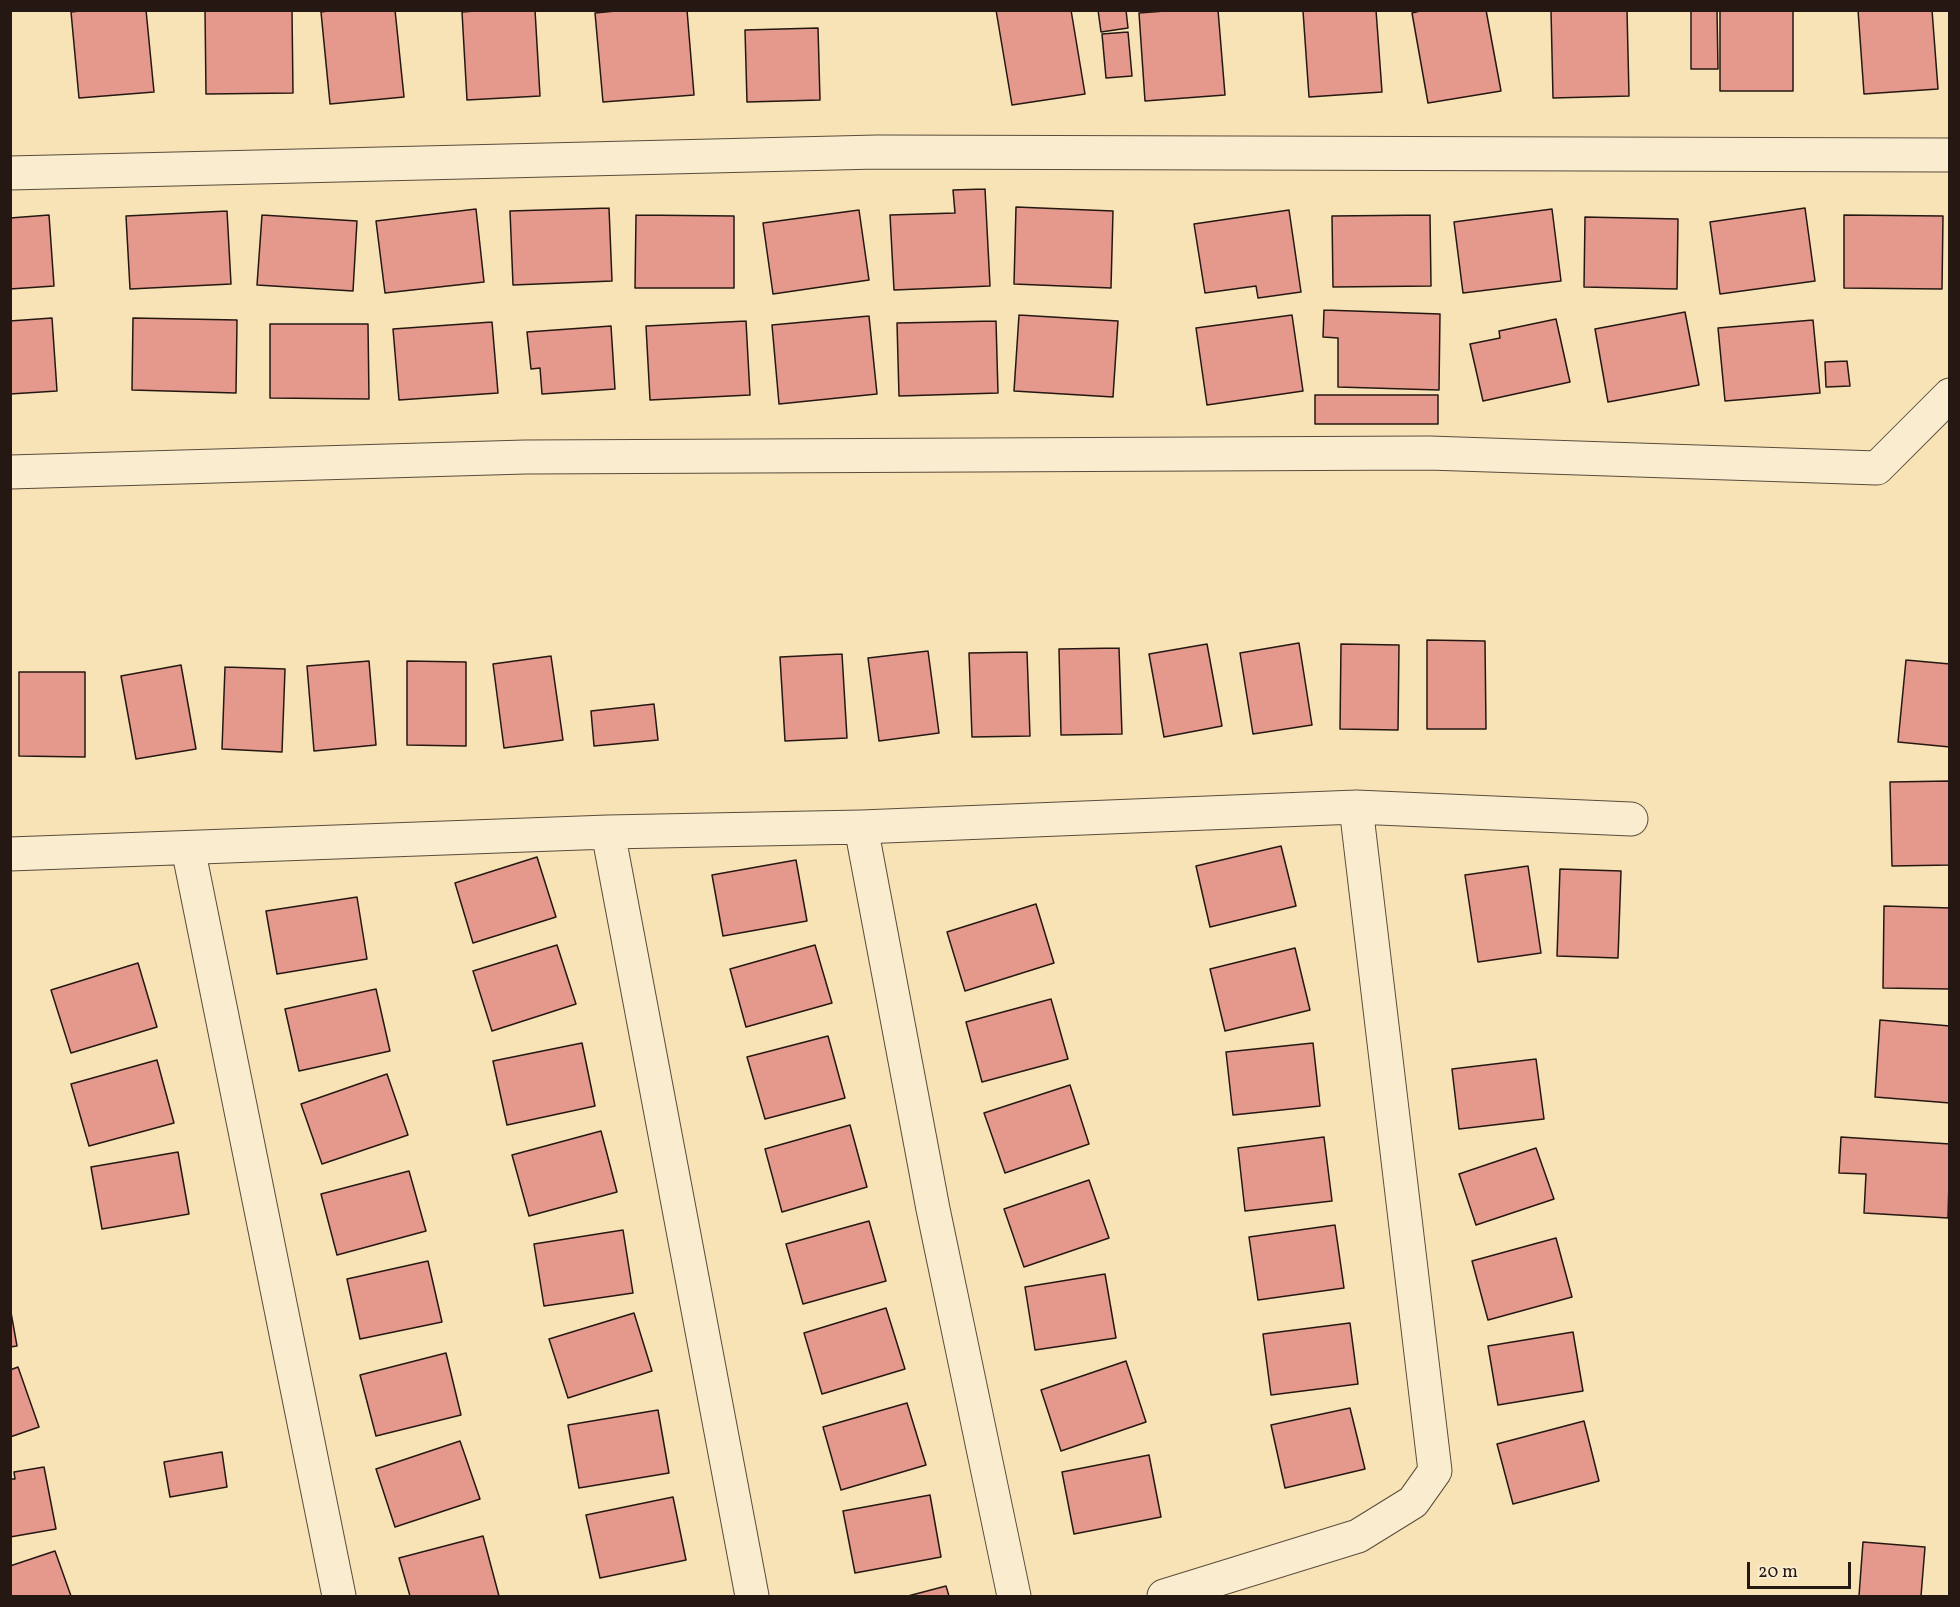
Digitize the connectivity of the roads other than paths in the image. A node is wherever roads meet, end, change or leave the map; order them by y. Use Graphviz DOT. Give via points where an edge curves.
graph roads {
  1 [pos="1950,154"];
  2 [pos="10,173"];
  3 [pos="1950,395"];
  4 [pos="10,472"];
  5 [pos="1356,807"];
  6 [pos="1631,819"];
  7 [pos="861,827"];
  8 [pos="608,832"];
  9 [pos="188,848"];
  10 [pos="10,854"];
  11 [pos="339,1596"];
  12 [pos="752,1596"];
  13 [pos="1014,1596"];
  14 [pos="1164,1596"];
  1 -- 2 [label="street" via="877,152"];
  3 -- 4 [label="street" via="1877,468 1418,453 525,457"];
  5 -- 6 [label="street"];
  5 -- 7 [label="street"];
  5 -- 14 [label="street" via="1435,1471 1413,1502 1358,1536"];
  7 -- 8 [label="street"];
  7 -- 13 [label="street" via="933,1209"];
  8 -- 9 [label="street"];
  8 -- 12 [label="street"];
  9 -- 10 [label="street"];
  9 -- 11 [label="street"];
}
